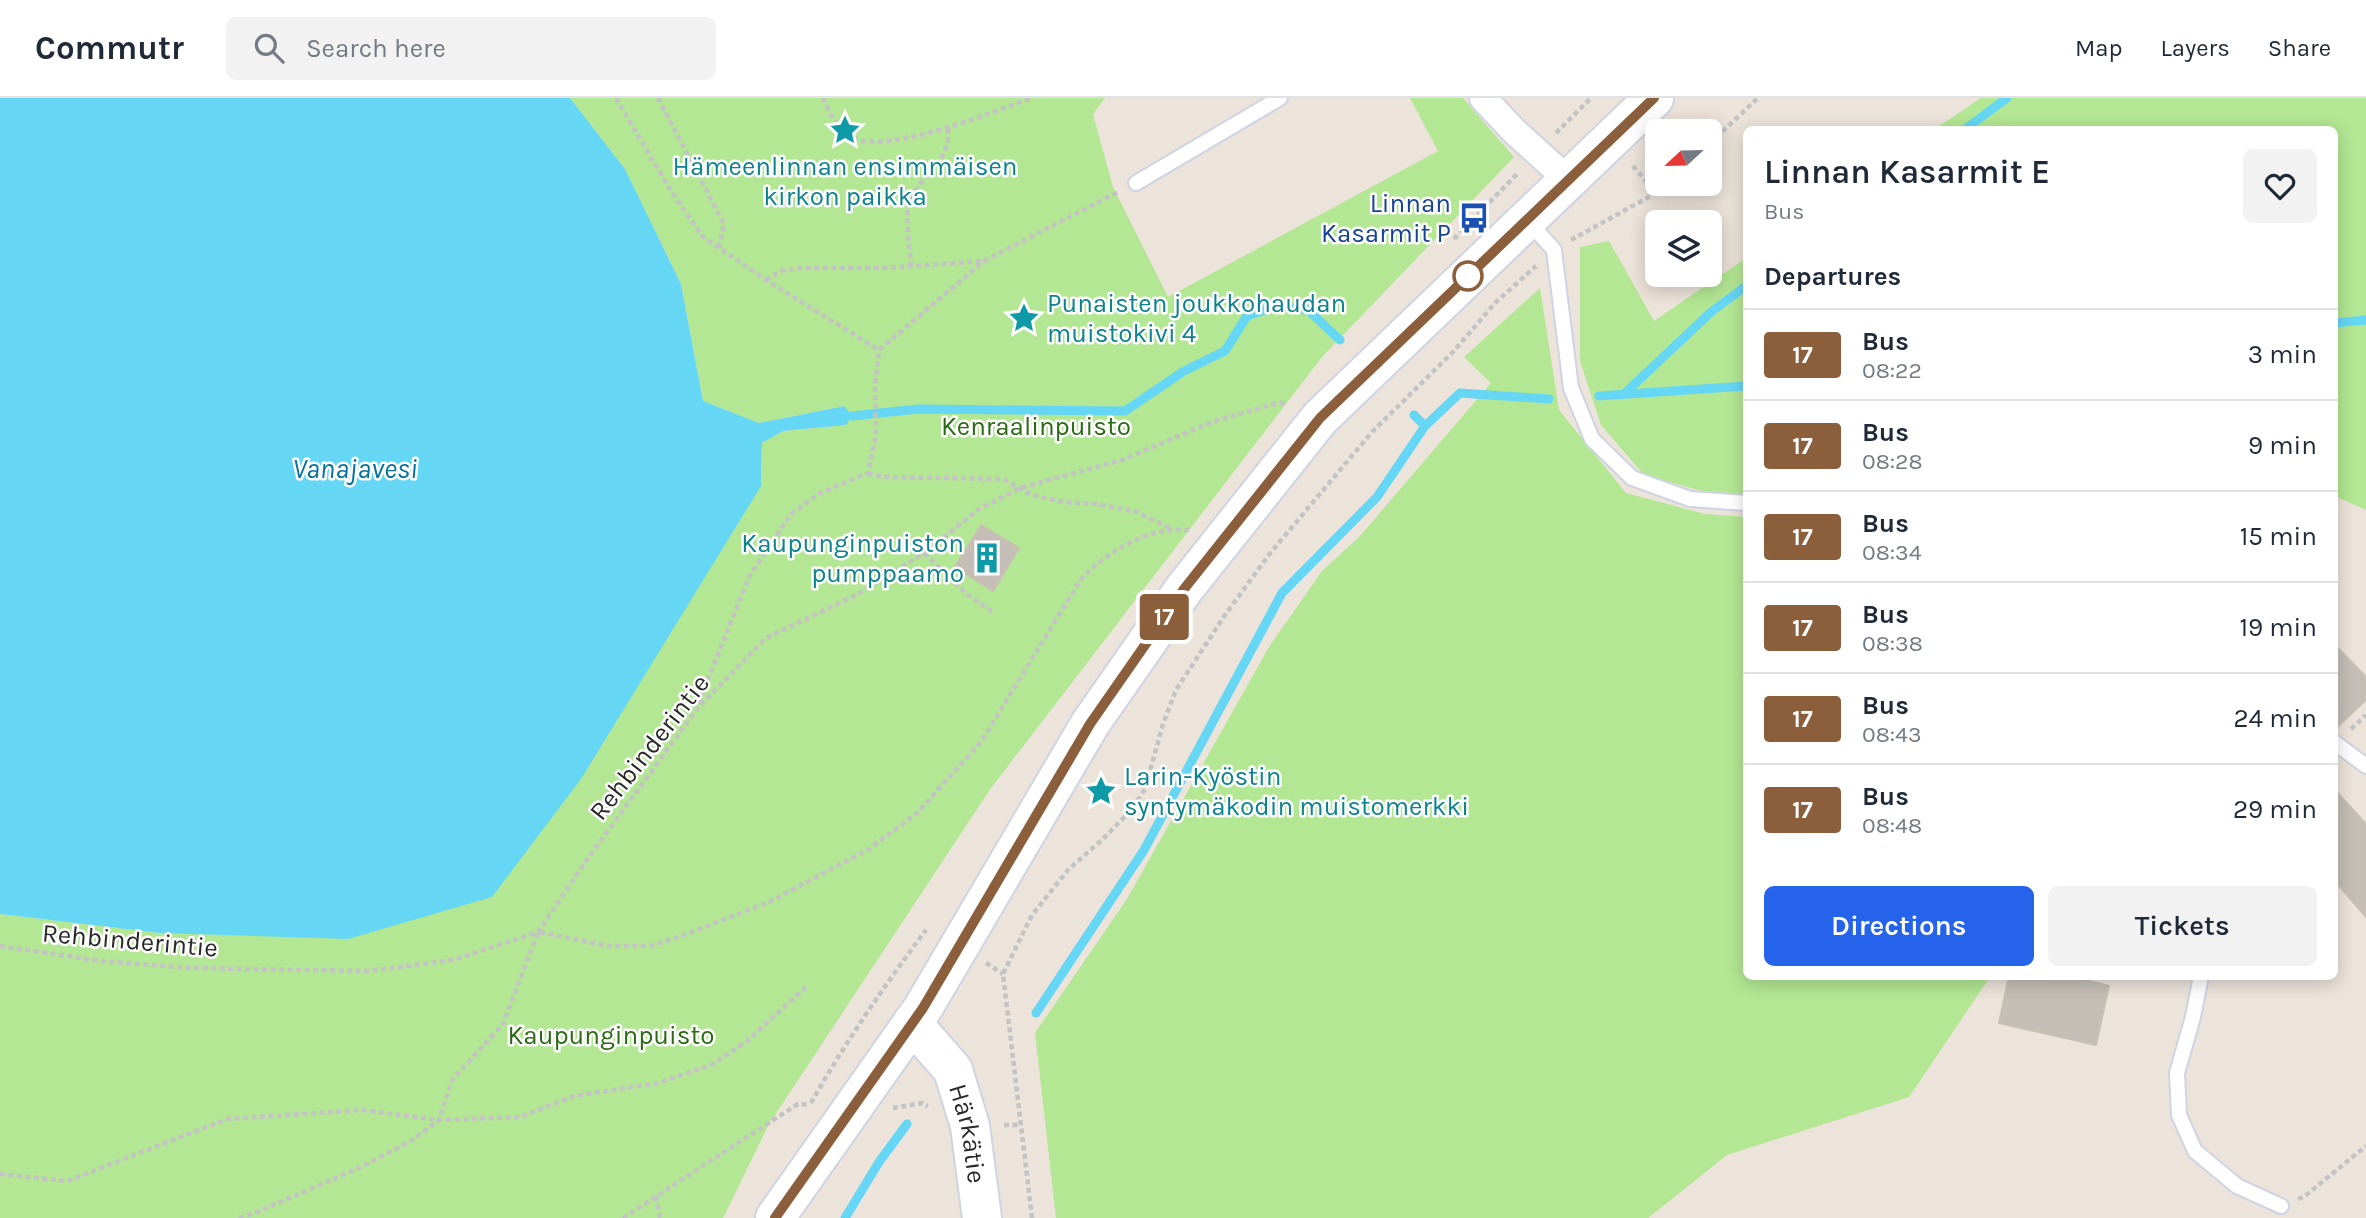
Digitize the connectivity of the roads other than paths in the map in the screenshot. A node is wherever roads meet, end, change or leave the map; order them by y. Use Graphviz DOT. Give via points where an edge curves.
graph roads {
  1 [pos="1280,98"];
  2 [pos="1483,98"];
  3 [pos="1654,98"];
  4 [pos="1567,179"];
  5 [pos="1136,183"];
  6 [pos="1527,220"];
  7 [pos="1743,503"];
  8 [pos="2338,745"];
  9 [pos="2366,766"];
  10 [pos="2200,980"];
  11 [pos="912,1023"];
  12 [pos="2281,1206"];
  13 [pos="775,1218"];
  14 [pos="982,1218"];
  1 -- 5 [label="lane"];
  2 -- 4 [label="street"];
  3 -- 4 [label="main road"];
  4 -- 6 [label="main road"];
  6 -- 7 [label="lane" via="1554,250 1571,388 1592,439 1632,478 1690,499"];
  6 -- 11 [label="main road" via="1320,418 1184,589 1090,724"];
  8 -- 9 [label="lane"];
  10 -- 12 [label="lane" via="2177,1073 2179,1115 2195,1151 2237,1186"];
  11 -- 13 [label="main road"];
  11 -- 14 [label="main road, Härkätie" via="953,1070 970,1126"];
}
